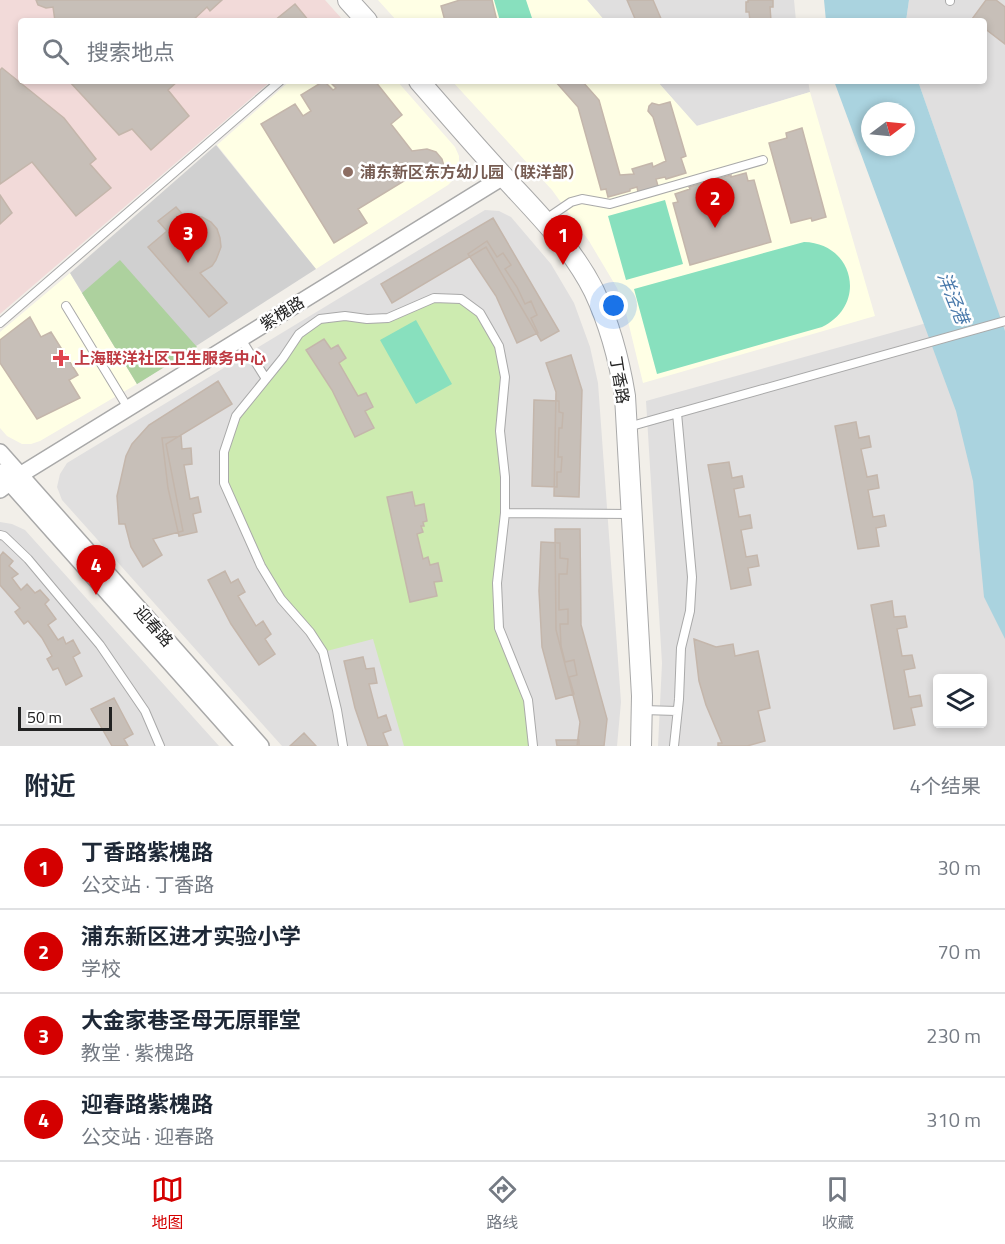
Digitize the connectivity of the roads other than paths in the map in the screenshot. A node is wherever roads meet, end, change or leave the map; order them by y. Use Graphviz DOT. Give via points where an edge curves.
graph roads {
  1 [pos="277,84"];
  2 [pos="422,84"];
  3 [pos="763,160"];
  4 [pos="503,177"];
  5 [pos="544,220"];
  6 [pos="66,306"];
  7 [pos="1005,321"];
  8 [pos="0,323"];
  9 [pos="241,339"];
  10 [pos="266,379"];
  11 [pos="128,408"];
  12 [pos="677,413"];
  13 [pos="626,427"];
  14 [pos="0,452"];
  15 [pos="8,480"];
  16 [pos="505,513"];
  17 [pos="632,514"];
  18 [pos="0,535"];
  19 [pos="642,710"];
  20 [pos="677,711"];
  21 [pos="160,746"];
  22 [pos="244,746"];
  23 [pos="261,746"];
  24 [pos="343,746"];
  25 [pos="532,746"];
  26 [pos="641,746"];
  27 [pos="674,746"];
  1 -- 8 [label="lane"];
  2 -- 4 [label="street, 丁香路"];
  3 -- 5 [label="lane" via="610,204 582,199 571,202"];
  4 -- 5 [label="street, 丁香路"];
  4 -- 9 [label="street, 紫槐路"];
  5 -- 13 [label="street, 丁香路" via="574,257 608,324 619,358"];
  6 -- 11 [label="lane"];
  7 -- 12 [label="lane"];
  9 -- 10 [label="lane"];
  9 -- 11 [label="street, 紫槐路"];
  10 -- 16 [label="lane" via="298,334 320,319 388,318 434,298 461,299 480,313 499,346 505,377 500,430"];
  10 -- 24 [label="lane" via="236,416 224,452 224,483 261,566 281,599 323,652"];
  11 -- 15 [label="street, 紫槐路"];
  12 -- 13 [label="lane"];
  12 -- 20 [label="lane" via="692,577 690,611 681,648"];
  13 -- 17 [label="street, 丁香路"];
  14 -- 15 [label="street, 迎春路"];
  15 -- 22 [label="street, 迎春路"];
  15 -- 23 [label="street, 迎春路"];
  16 -- 17 [label="lane"];
  16 -- 25 [label="lane" via="497,583 499,628 528,700"];
  17 -- 19 [label="street, 丁香路"];
  18 -- 21 [label="lane" via="28,560 100,645 145,711"];
  19 -- 20 [label="lane"];
  19 -- 26 [label="street, 丁香路"];
  20 -- 27 [label="lane"];
}
